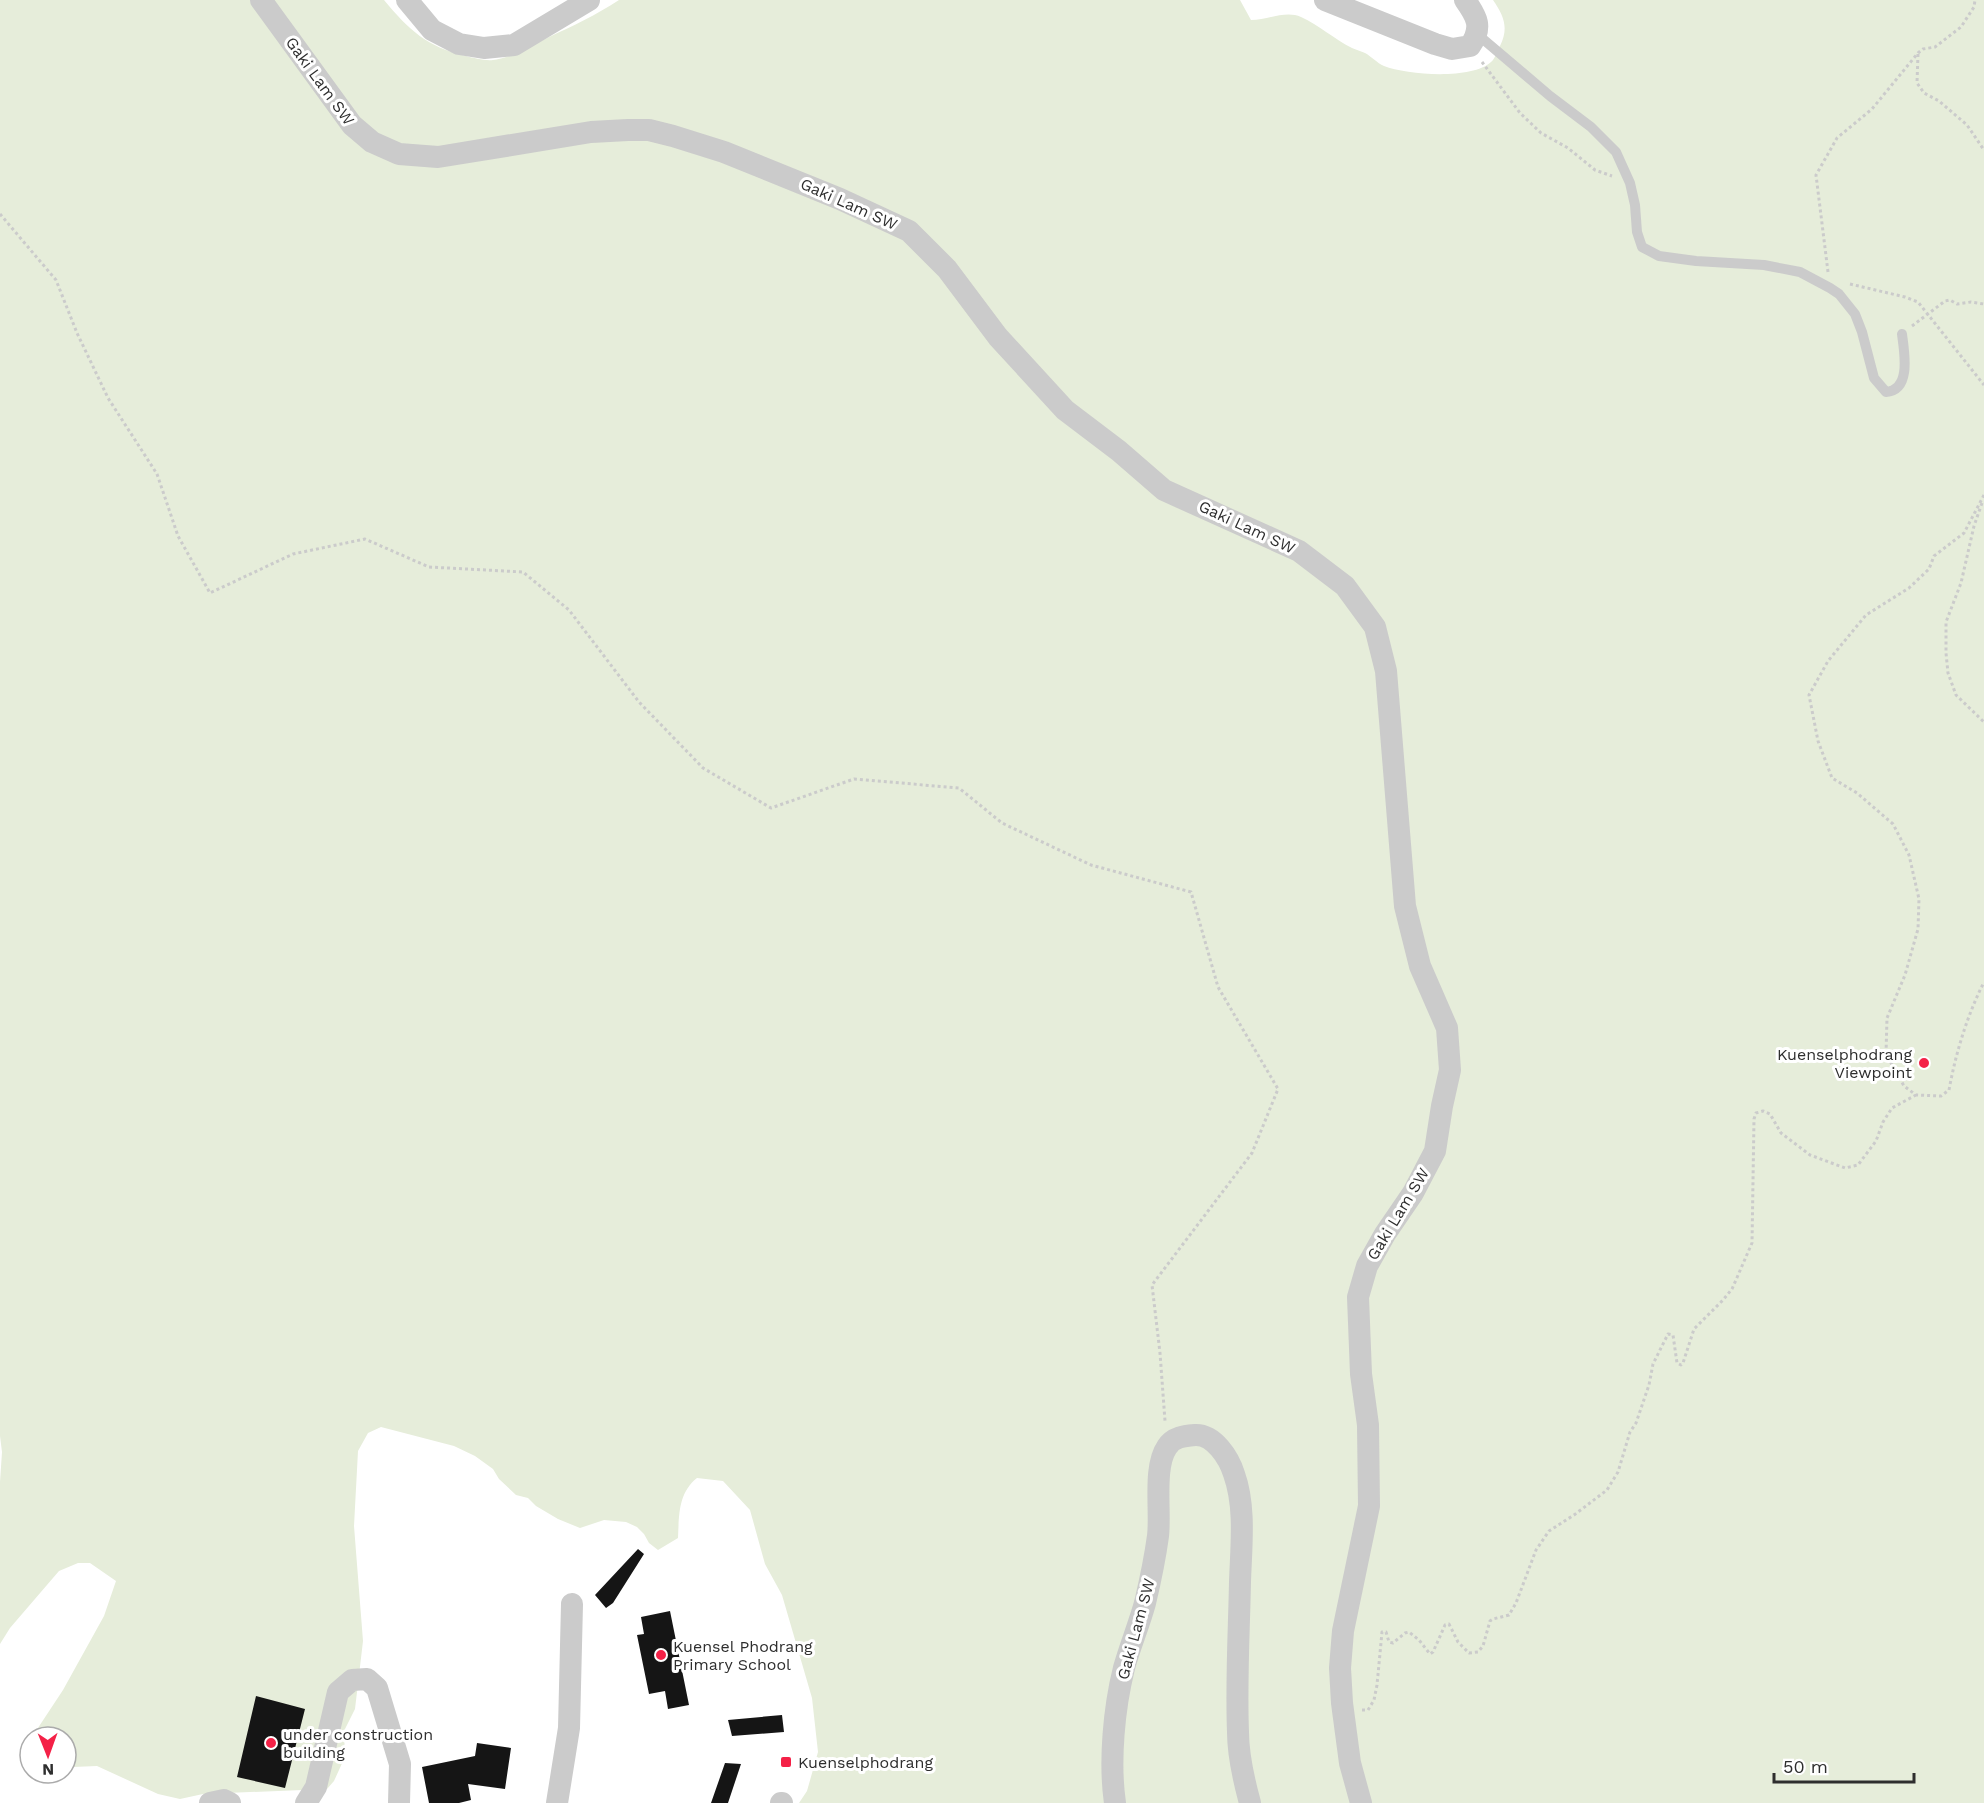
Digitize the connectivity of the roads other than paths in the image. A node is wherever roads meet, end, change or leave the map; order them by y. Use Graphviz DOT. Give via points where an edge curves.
graph roads {
  1 [pos="261,0"];
  2 [pos="407,0"];
  3 [pos="589,0"];
  4 [pos="1325,0"];
  5 [pos="1465,0"];
  6 [pos="1473,40"];
  7 [pos="1902,334"];
  8 [pos="572,1604"];
  9 [pos="210,1803"];
  10 [pos="230,1803"];
  11 [pos="306,1803"];
  12 [pos="399,1803"];
  13 [pos="557,1803"];
  14 [pos="1115,1803"];
  15 [pos="1250,1803"];
  16 [pos="1361,1803"];
  1 -- 16 [label="street, Gaki Lam SW" via="352,125 372,142 399,154 438,157 591,132 649,130 724,152 909,231 947,269 998,337 1065,410 1164,490 1299,551 1345,586 1375,627 1386,671 1405,906 1420,966 1447,1028 1450,1070 1435,1151 1367,1266 1358,1297 1361,1374 1368,1425 1369,1506 1343,1631 1340,1668 1350,1762"];
  2 -- 3 [label="street" via="432,30 459,44 484,48 514,45"];
  4 -- 6 [label="street" via="1452,49"];
  5 -- 6 [label="street" via="1476,16"];
  6 -- 7 [label="lane" via="1591,127 1617,152 1630,183 1642,247 1659,256 1800,272 1830,288 1855,314 1874,378 1886,392 1892,392 1902,380"];
  8 -- 13 [label="street" via="569,1728"];
  9 -- 10 [label="street"];
  11 -- 12 [label="street" via="316,1787 338,1692 352,1680 367,1679 376,1688 400,1764"];
  14 -- 15 [label="street, Gaki Lam SW" via="1115,1725 1124,1670 1145,1602 1158,1535 1161,1466 1166,1447 1176,1438 1198,1435 1223,1451 1235,1474 1240,1504 1238,1735"];
}
